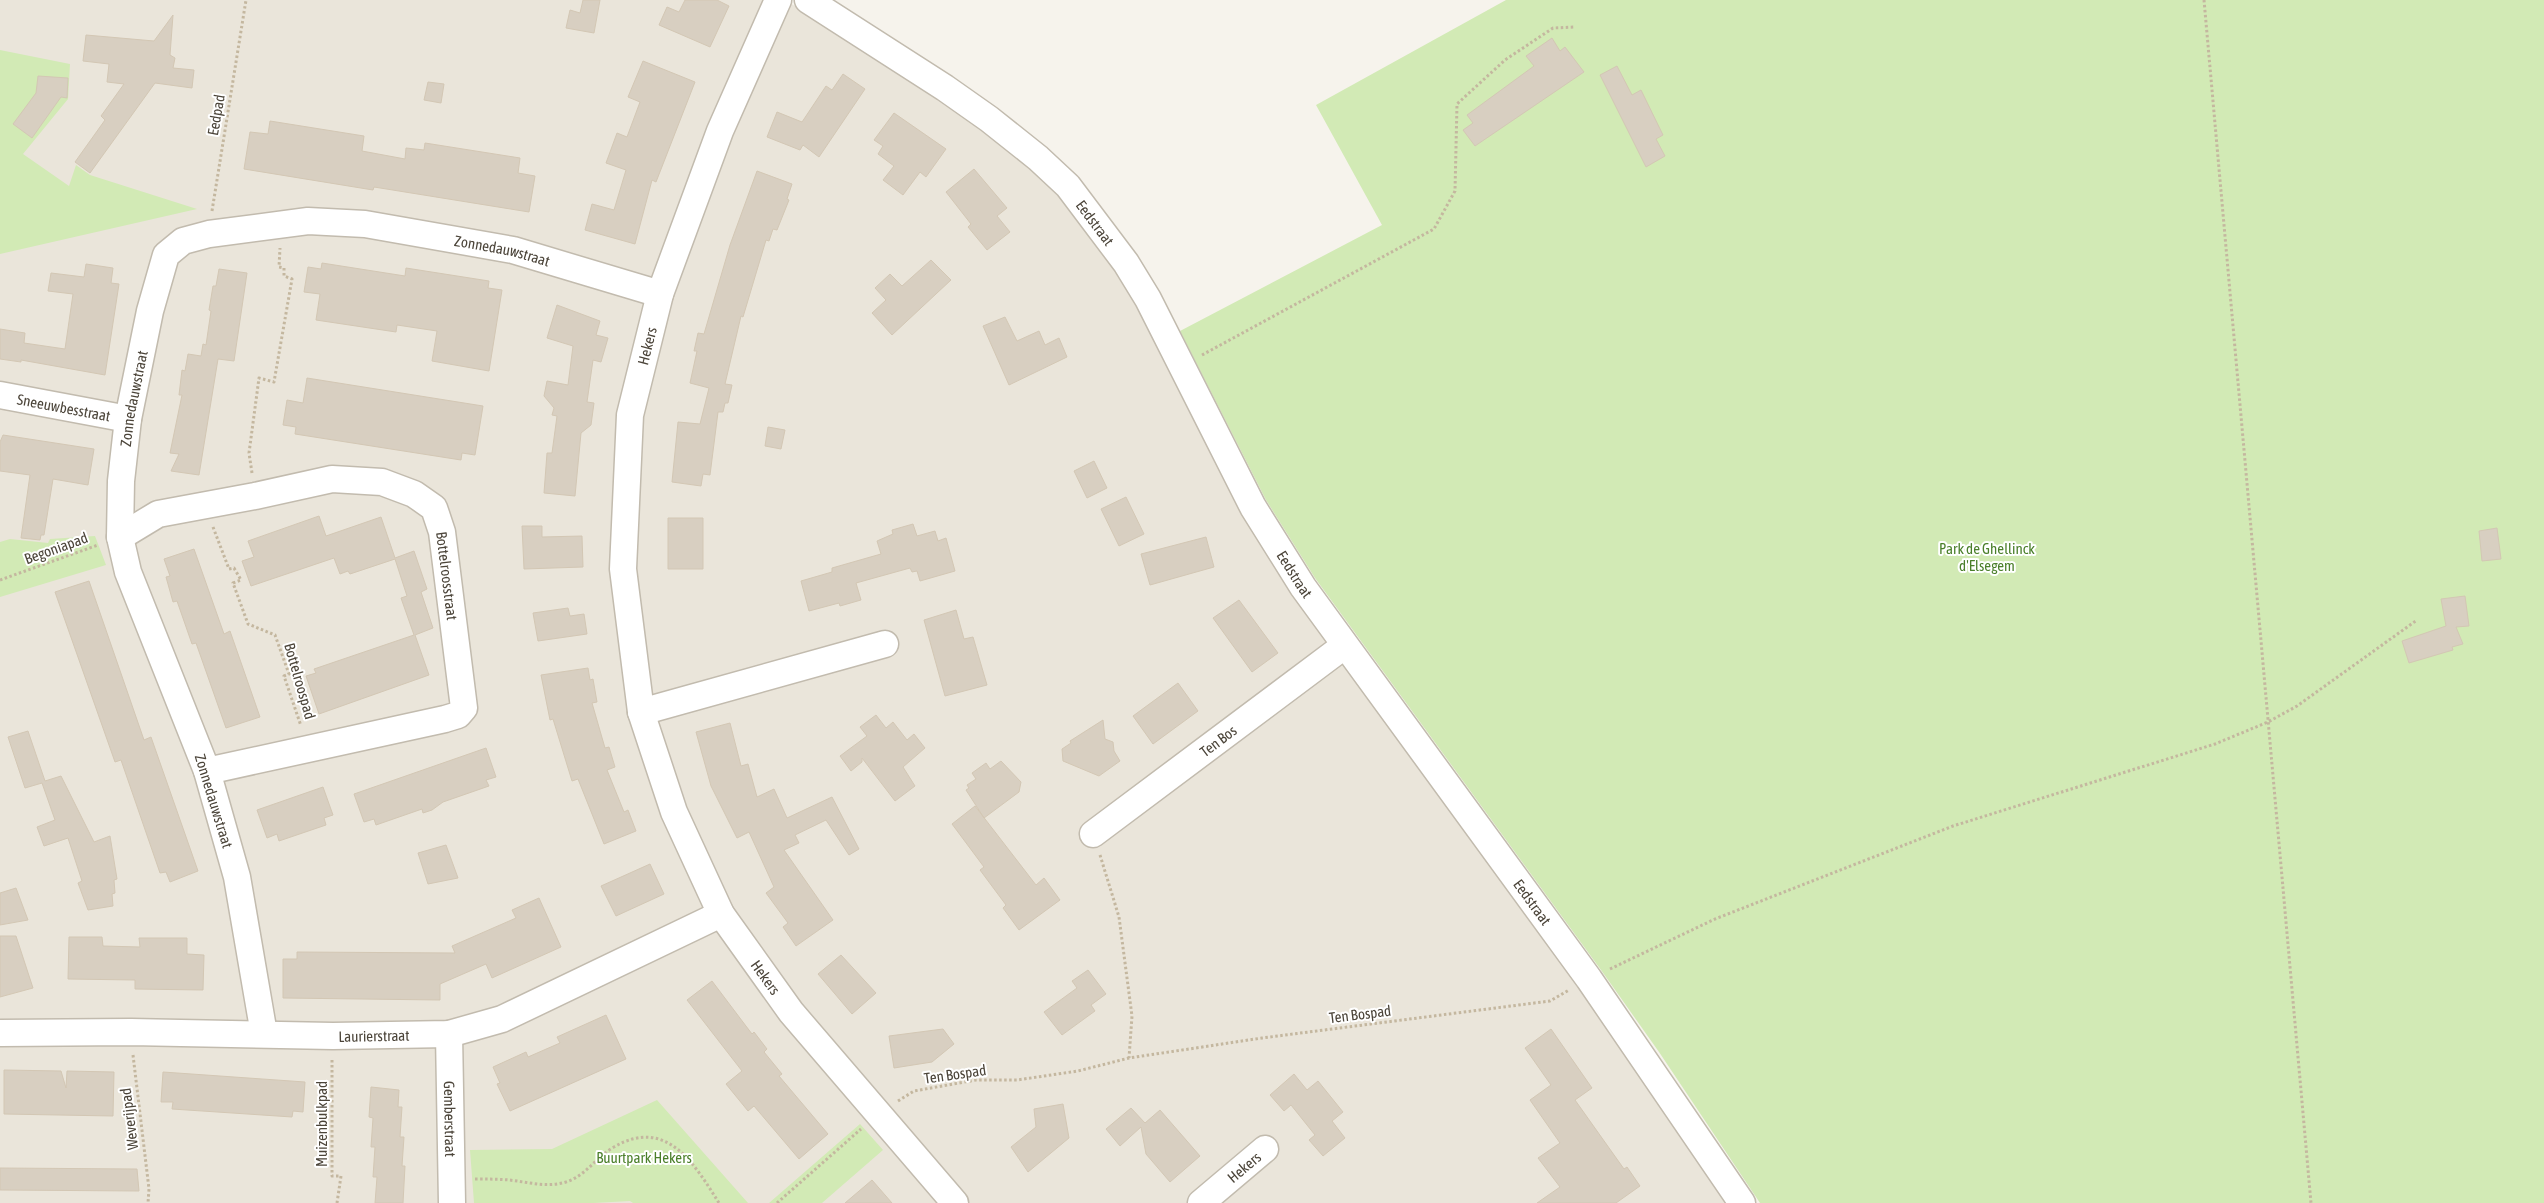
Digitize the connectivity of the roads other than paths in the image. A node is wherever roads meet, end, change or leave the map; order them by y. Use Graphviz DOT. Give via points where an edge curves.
graph roads {
  1 [pos="778,0"];
  2 [pos="808,0"];
  3 [pos="660,294"];
  4 [pos="0,395"];
  5 [pos="128,419"];
  6 [pos="120,537"];
  7 [pos="885,644"];
  8 [pos="1344,646"];
  9 [pos="641,712"];
  10 [pos="207,771"];
  11 [pos="1093,834"];
  12 [pos="721,914"];
  13 [pos="0,1033"];
  14 [pos="264,1034"];
  15 [pos="448,1034"];
  16 [pos="1264,1150"];
  17 [pos="452,1190"];
  18 [pos="955,1203"];
  19 [pos="1200,1203"];
  20 [pos="1742,1203"];
  1 -- 3 [label="street, Hekers" via="720,130"];
  2 -- 8 [label="street, Eedstraat" via="988,119 1068,186 1126,263 1148,299 1253,507"];
  3 -- 5 [label="street, Zonnedauwstraat" via="513,250 365,224 308,221 208,234 183,241 166,255 150,311"];
  3 -- 9 [label="street, Hekers" via="630,424 623,569"];
  4 -- 5 [label="street, Sneeuwbesstraat"];
  5 -- 6 [label="street, Zonnedauwstraat" via="121,481"];
  6 -- 10 [label="street, Zonnedauwstraat" via="128,572"];
  6 -- 10 [label="street, Bottelroosstraat" via="158,514 332,478 382,482 414,494 434,508 442,532 464,708 458,715"];
  7 -- 9 [label="street"];
  8 -- 11 [label="street, Ten Bos"];
  8 -- 20 [label="street, Eedstraat" via="1589,979"];
  9 -- 12 [label="street, Hekers" via="674,812"];
  10 -- 14 [label="street, Zonnedauwstraat" via="237,877"];
  12 -- 15 [label="street, Laurierstraat" via="502,1019"];
  12 -- 18 [label="street, Hekers" via="791,1012"];
  13 -- 14 [label="street, Laurierstraat"];
  14 -- 15 [label="street, Laurierstraat"];
  15 -- 17 [label="street, Gemberstraat"];
  16 -- 19 [label="street, Hekers"];
}
